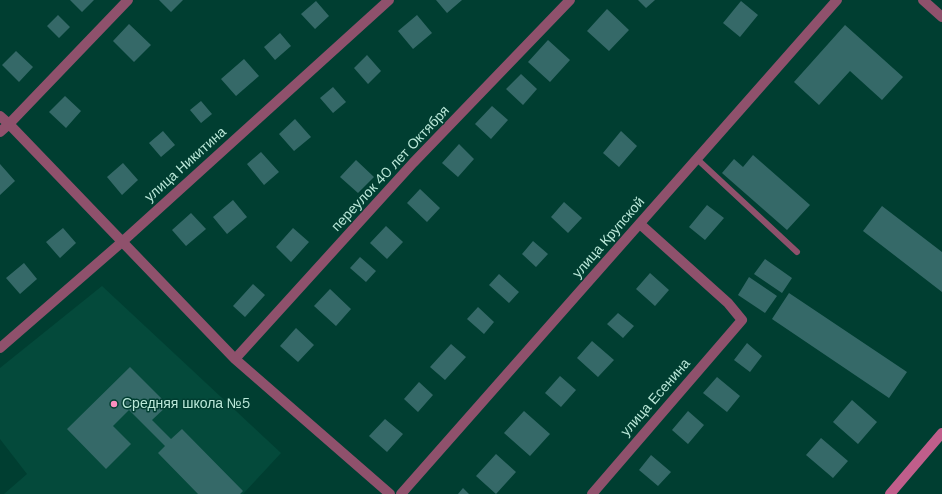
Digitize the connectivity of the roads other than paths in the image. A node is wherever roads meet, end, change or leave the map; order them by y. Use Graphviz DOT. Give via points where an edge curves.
graph roads {
  1 [pos="128,0"];
  2 [pos="389,0"];
  3 [pos="570,0"];
  4 [pos="837,0"];
  5 [pos="923,0"];
  6 [pos="942,17"];
  7 [pos="0,116"];
  8 [pos="9,124"];
  9 [pos="0,132"];
  10 [pos="697,159"];
  11 [pos="640,224"];
  12 [pos="122,242"];
  13 [pos="797,252"];
  14 [pos="0,348"];
  15 [pos="235,359"];
  16 [pos="942,433"];
  17 [pos="390,494"];
  18 [pos="401,494"];
  19 [pos="592,494"];
  20 [pos="890,494"];
  1 -- 8 [label="street"];
  2 -- 12 [label="street, улица Никитина"];
  3 -- 15 [label="street, переулок 40 лет Октября" via="414,163"];
  4 -- 10 [label="street, улица Крупской"];
  5 -- 6 [label="street"];
  7 -- 8 [label="street"];
  8 -- 9 [label="street"];
  8 -- 12 [label="street"];
  10 -- 11 [label="street, улица Крупской"];
  10 -- 13 [label="lane"];
  11 -- 18 [label="street, улица Крупской"];
  11 -- 19 [label="street, улица Есенина" via="728,303 742,320"];
  12 -- 14 [label="street, улица Никитина"];
  12 -- 15 [label="street"];
  15 -- 17 [label="street"];
  16 -- 20 [label="main road"];
}
